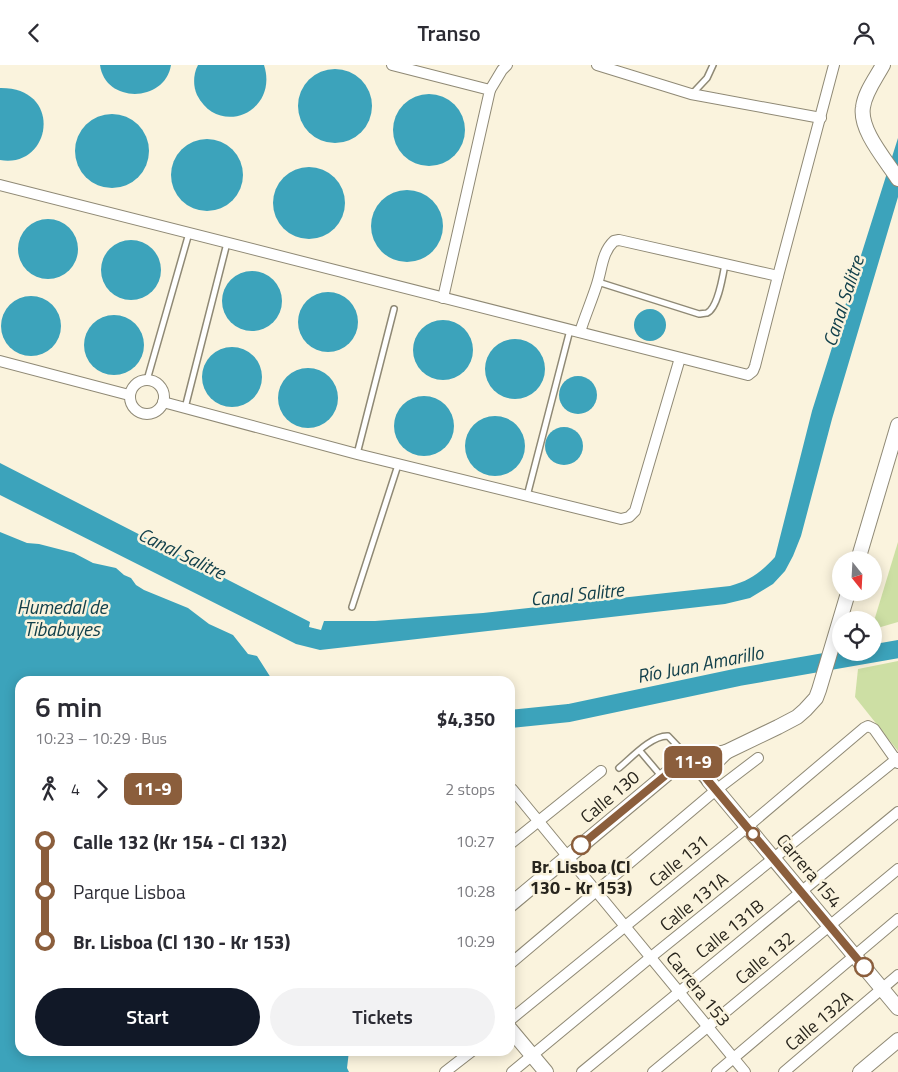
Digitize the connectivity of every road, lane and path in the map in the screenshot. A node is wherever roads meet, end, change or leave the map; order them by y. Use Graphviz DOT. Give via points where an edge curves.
graph roads {
  1 [pos="392,65"];
  2 [pos="507,65"];
  3 [pos="597,65"];
  4 [pos="713,65"];
  5 [pos="834,65"];
  6 [pos="883,65"];
  7 [pos="490,90"];
  8 [pos="691,94"];
  9 [pos="821,118"];
  10 [pos="898,179"];
  11 [pos="0,185"];
  12 [pos="189,233"];
  13 [pos="227,243"];
  14 [pos="725,264"];
  15 [pos="778,276"];
  16 [pos="598,282"];
  17 [pos="443,298"];
  18 [pos="394,309"];
  19 [pos="575,331"];
  20 [pos="680,358"];
  21 [pos="0,361"];
  22 [pos="147,380"];
  23 [pos="129,395"];
  24 [pos="163,402"];
  25 [pos="185,408"];
  26 [pos="898,425"];
  27 [pos="357,455"];
  28 [pos="398,465"];
  29 [pos="527,496"];
  30 [pos="861,551"];
  31 [pos="846,601"];
  32 [pos="352,607"];
  33 [pos="640,751"];
  34 [pos="726,752"];
  35 [pos="758,758"];
  36 [pos="690,759"];
  37 [pos="897,760"];
  38 [pos="619,768"];
  39 [pos="602,771"];
  40 [pos="663,777"];
  41 [pos="713,786"];
  42 [pos="515,794"];
  43 [pos="898,812"];
  44 [pos="539,822"];
  45 [pos="747,827"];
  46 [pos="515,840"];
  47 [pos="568,857"];
  48 [pos="774,859"];
  49 [pos="898,869"];
  50 [pos="596,891"];
  51 [pos="801,892"];
  52 [pos="515,901"];
  53 [pos="898,919"];
  54 [pos="625,926"];
  55 [pos="830,926"];
  56 [pos="854,956"];
  57 [pos="651,957"];
  58 [pos="515,959"];
  59 [pos="898,975"];
  60 [pos="882,989"];
  61 [pos="679,992"];
  62 [pos="898,1008"];
  63 [pos="515,1016"];
  64 [pos="708,1027"];
  65 [pos="515,1035"];
  66 [pos="898,1040"];
  67 [pos="532,1055"];
  68 [pos="466,1056"];
  69 [pos="734,1058"];
  70 [pos="446,1072"];
  71 [pos="512,1072"];
  72 [pos="546,1072"];
  73 [pos="582,1072"];
  74 [pos="654,1072"];
  75 [pos="717,1072"];
  76 [pos="745,1072"];
  77 [pos="784,1072"];
  78 [pos="860,1072"];
  1 -- 7 [label="street"];
  2 -- 7 [label="street"];
  3 -- 8 [label="street"];
  4 -- 8 [label="lane"];
  5 -- 9 [label="street"];
  6 -- 10 [label="main road" via="866,98 862,117 870,136"];
  7 -- 17 [label="street"];
  8 -- 9 [label="street"];
  9 -- 15 [label="street"];
  11 -- 12 [label="street"];
  12 -- 13 [label="street"];
  12 -- 22 [label="lane"];
  13 -- 17 [label="street"];
  13 -- 25 [label="lane"];
  14 -- 15 [label="street"];
  14 -- 16 [label="street" via="619,240 609,245"];
  14 -- 16 [label="lane" via="717,299 707,313 699,314"];
  15 -- 20 [label="street" via="755,367 750,374"];
  16 -- 19 [label="street"];
  17 -- 19 [label="street"];
  18 -- 27 [label="lane"];
  19 -- 20 [label="street"];
  19 -- 29 [label="lane"];
  20 -- 29 [label="street" via="635,511 629,517 620,519"];
  21 -- 23 [label="street"];
  22 -- 23 [label="street" via="135,384"];
  22 -- 24 [label="street" via="159,384"];
  23 -- 24 [label="street" via="132,407 143,414 156,412"];
  24 -- 25 [label="street"];
  25 -- 27 [label="street"];
  26 -- 30 [label="main road"];
  27 -- 28 [label="street"];
  28 -- 29 [label="street"];
  28 -- 32 [label="lane"];
  31 -- 34 [label="main road" via="819,690 810,705 797,717"];
  33 -- 36 [label="lane" via="664,735"];
  33 -- 38 [label="lane"];
  33 -- 40 [label="lane"];
  34 -- 36 [label="main road"];
  34 -- 41 [label="main road" via="715,763"];
  35 -- 41 [label="street"];
  36 -- 40 [label="main road, Calle 130"];
  36 -- 41 [label="street, Carrera 154"];
  37 -- 45 [label="street, Calle 131" via="874,729 868,726"];
  37 -- 48 [label="street, Calle 131A"];
  39 -- 44 [label="street"];
  40 -- 47 [label="main road, Calle 130"];
  41 -- 45 [label="main road, Carrera 154"];
  41 -- 50 [label="street"];
  42 -- 44 [label="street, Carrera 153"];
  43 -- 51 [label="street, Calle 131B"];
  44 -- 46 [label="street"];
  44 -- 47 [label="street, Carrera 153"];
  45 -- 48 [label="main road, Carrera 154"];
  45 -- 54 [label="street, Calle 131"];
  47 -- 50 [label="street, Carrera 153"];
  47 -- 52 [label="main road, Calle 130"];
  48 -- 51 [label="main road, Carrera 154"];
  48 -- 57 [label="street, Calle 131A"];
  49 -- 55 [label="street, Calle 132"];
  50 -- 54 [label="street, Carrera 153"];
  50 -- 58 [label="street"];
  51 -- 55 [label="main road, Carrera 154"];
  51 -- 61 [label="street, Calle 131B"];
  53 -- 56 [label="street"];
  54 -- 57 [label="street, Carrera 153"];
  54 -- 63 [label="street, Calle 131"];
  55 -- 56 [label="main road, Carrera 154"];
  55 -- 64 [label="street, Calle 132"];
  56 -- 60 [label="main road, Carrera 154"];
  56 -- 69 [label="street"];
  57 -- 61 [label="street, Carrera 153"];
  57 -- 67 [label="street, Calle 131A"];
  59 -- 60 [label="street, Calle 132A"];
  60 -- 62 [label="main road, Carrera 154"];
  60 -- 77 [label="street, Calle 132A"];
  61 -- 64 [label="street, Carrera 153"];
  61 -- 73 [label="street, Calle 131B"];
  64 -- 69 [label="street, Carrera 153"];
  64 -- 74 [label="street, Calle 132"];
  65 -- 67 [label="main road"];
  66 -- 78 [label="main road"];
  67 -- 71 [label="street, Calle 131A"];
  67 -- 72 [label="main road"];
  68 -- 70 [label="street"];
  69 -- 75 [label="street"];
  69 -- 76 [label="street, Carrera 153"];
}
